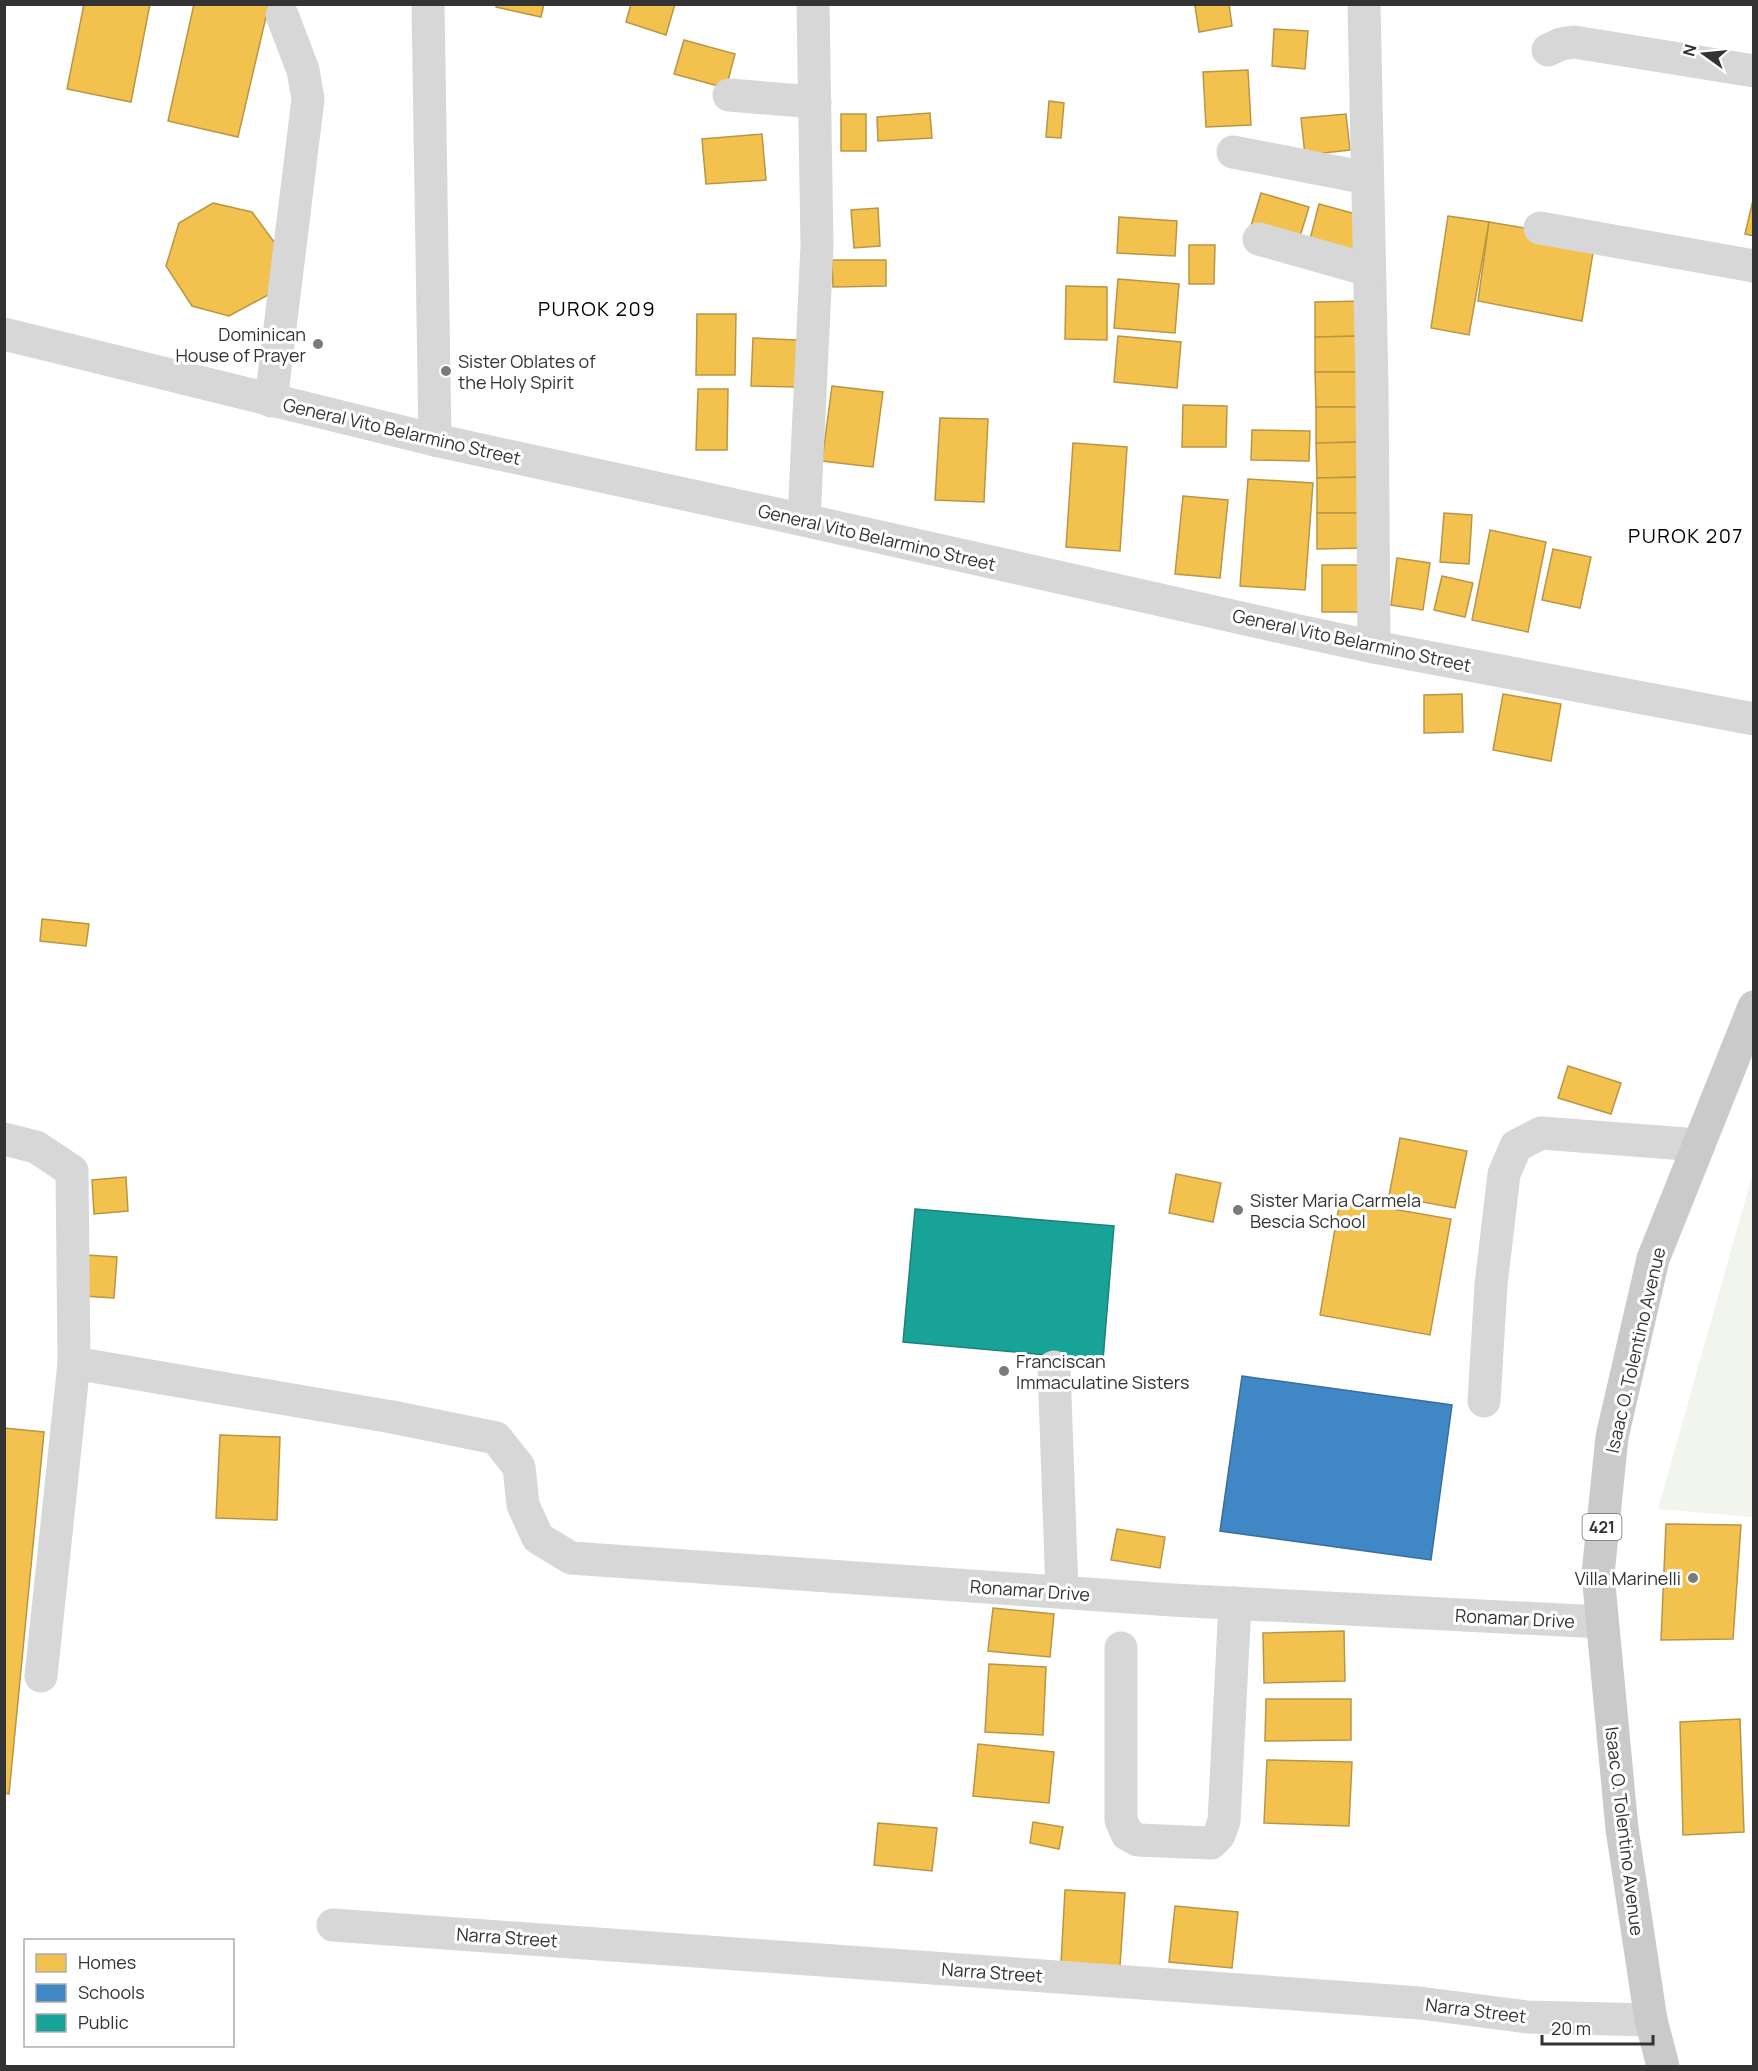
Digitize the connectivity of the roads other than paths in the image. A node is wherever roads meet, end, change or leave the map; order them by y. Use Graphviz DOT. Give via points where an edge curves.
graph roads {
  1 [pos="428,4"];
  2 [pos="813,4"];
  3 [pos="1364,4"];
  4 [pos="282,15"];
  5 [pos="1548,50"];
  6 [pos="1754,71"];
  7 [pos="729,95"];
  8 [pos="815,102"];
  9 [pos="1233,152"];
  10 [pos="1367,178"];
  11 [pos="1540,228"];
  12 [pos="1259,238"];
  13 [pos="1754,266"];
  14 [pos="1369,270"];
  15 [pos="4,334"];
  16 [pos="271,401"];
  17 [pos="435,440"];
  18 [pos="804,520"];
  19 [pos="1374,647"];
  20 [pos="1754,719"];
  21 [pos="1754,1006"];
  22 [pos="4,1139"];
  23 [pos="1699,1145"];
  24 [pos="74,1363"];
  25 [pos="1054,1367"];
  26 [pos="1484,1401"];
  27 [pos="1062,1593"];
  28 [pos="1235,1604"];
  29 [pos="1601,1622"];
  30 [pos="1120,1648"];
  31 [pos="41,1676"];
  32 [pos="333,1924"];
  33 [pos="1651,2020"];
  34 [pos="1663,2067"];
  1 -- 17 [label="street"];
  2 -- 8 [label="street"];
  3 -- 10 [label="street"];
  4 -- 16 [label="street" via="303,70 308,99"];
  5 -- 6 [label="street" via="1574,42"];
  7 -- 8 [label="street"];
  8 -- 18 [label="street" via="818,246"];
  9 -- 10 [label="street"];
  10 -- 14 [label="street"];
  11 -- 13 [label="street"];
  12 -- 14 [label="street"];
  14 -- 19 [label="street"];
  15 -- 16 [label="street, General Vito Belarmino Street"];
  16 -- 17 [label="street, General Vito Belarmino Street"];
  17 -- 18 [label="street, General Vito Belarmino Street"];
  18 -- 19 [label="street, General Vito Belarmino Street"];
  19 -- 20 [label="street, General Vito Belarmino Street"];
  21 -- 23 [label="main road, Isaac O. Tolentino Avenue / 421"];
  22 -- 24 [label="street" via="36,1146 72,1171"];
  23 -- 26 [label="street" via="1541,1133 1516,1146 1504,1174 1491,1285"];
  23 -- 29 [label="main road, Isaac O. Tolentino Avenue / 421" via="1653,1259 1612,1437 1598,1574"];
  24 -- 27 [label="street, Ronamar Drive" via="496,1438 519,1467 523,1505 538,1538 571,1558"];
  24 -- 31 [label="street"];
  25 -- 27 [label="street"];
  27 -- 28 [label="street, Ronamar Drive"];
  28 -- 29 [label="street, Ronamar Drive"];
  28 -- 30 [label="street" via="1224,1821 1211,1843 1138,1840 1127,1834 1121,1820"];
  29 -- 33 [label="main road, Isaac O. Tolentino Avenue / 421" via="1622,1829"];
  32 -- 33 [label="street, Narra Street" via="1420,2003 1527,2017"];
  33 -- 34 [label="main road, Isaac O. Tolentino Avenue / 421"];
}
